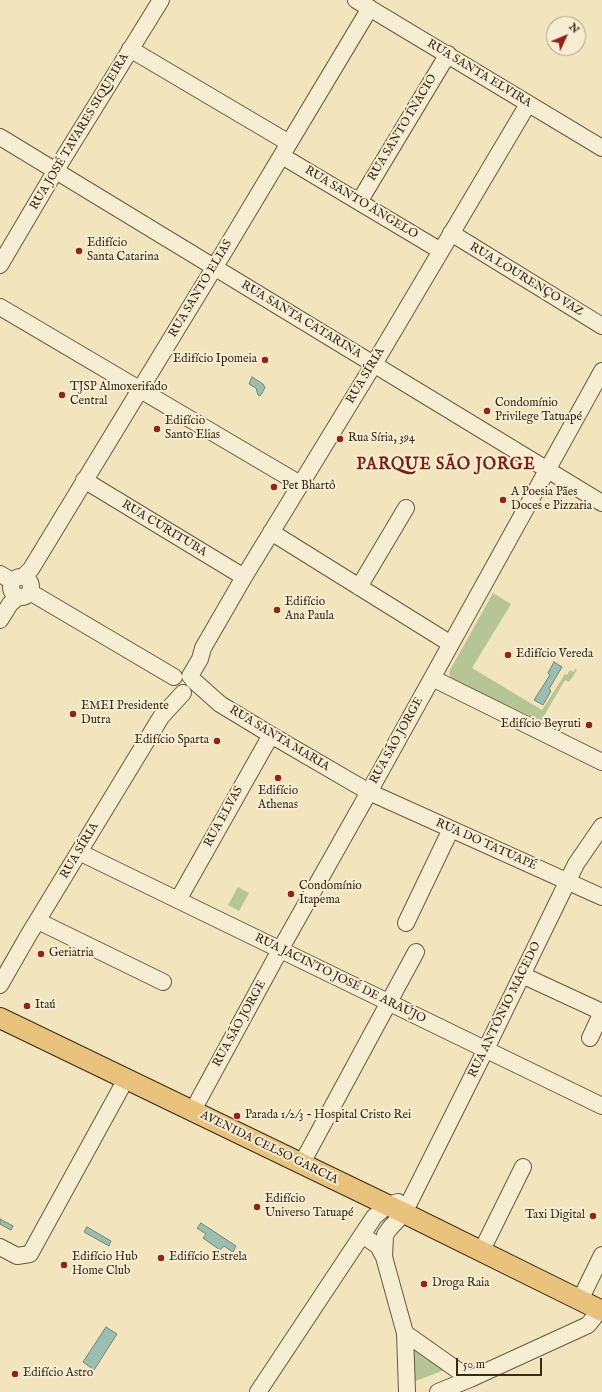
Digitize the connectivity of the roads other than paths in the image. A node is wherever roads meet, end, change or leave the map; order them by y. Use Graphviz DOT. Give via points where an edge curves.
graph roads {
  1 [pos="161,0"];
  2 [pos="356,0"];
  3 [pos="370,8"];
  4 [pos="130,48"];
  5 [pos="448,54"];
  6 [pos="528,104"];
  7 [pos="0,137"];
  8 [pos="602,148"];
  9 [pos="285,150"];
  10 [pos="56,170"];
  11 [pos="359,202"];
  12 [pos="451,233"];
  13 [pos="441,251"];
  14 [pos="0,265"];
  15 [pos="214,267"];
  16 [pos="0,307"];
  17 [pos="602,326"];
  18 [pos="374,364"];
  19 [pos="602,371"];
  20 [pos="140,389"];
  21 [pos="547,470"];
  22 [pos="84,480"];
  23 [pos="300,484"];
  24 [pos="602,503"];
  25 [pos="406,508"];
  26 [pos="271,532"];
  27 [pos="244,577"];
  28 [pos="18,585"];
  29 [pos="359,587"];
  30 [pos="0,620"];
  31 [pos="451,644"];
  32 [pos="432,678"];
  33 [pos="183,681"];
  34 [pos="271,735"];
  35 [pos="602,762"];
  36 [pos="369,792"];
  37 [pos="602,826"];
  38 [pos="451,829"];
  39 [pos="79,852"];
  40 [pos="568,882"];
  41 [pos="602,897"];
  42 [pos="178,900"];
  43 [pos="38,921"];
  44 [pos="406,922"];
  45 [pos="280,950"];
  46 [pos="416,952"];
  47 [pos="522,975"];
  48 [pos="163,982"];
  49 [pos="0,985"];
  50 [pos="388,1002"];
  51 [pos="0,1018"];
  52 [pos="590,1038"];
  53 [pos="486,1049"];
  54 [pos="126,1079"];
  55 [pos="602,1106"];
  56 [pos="192,1112"];
  57 [pos="302,1163"];
  58 [pos="523,1168"];
  59 [pos="401,1205"];
  60 [pos="362,1237"];
  61 [pos="0,1247"];
  62 [pos="481,1252"];
  63 [pos="602,1255"];
  64 [pos="384,1257"];
  65 [pos="580,1300"];
  66 [pos="601,1310"];
  67 [pos="405,1333"];
  68 [pos="470,1379"];
  69 [pos="258,1392"];
  70 [pos="407,1392"];
  71 [pos="438,1392"];
  1 -- 4 [label="street, RUA JOSÉ TAVARES SIQUEIRA"];
  2 -- 3 [label="street, RUA SANTA ELVIRA"];
  3 -- 5 [label="street, RUA SANTA ELVIRA"];
  3 -- 9 [label="street, RUA SANTO ELIAS"];
  4 -- 9 [label="street, RUA SANTO ÂNGELO"];
  4 -- 10 [label="street, RUA JOSÉ TAVARES SIQUEIRA"];
  5 -- 6 [label="street, RUA SANTA ELVIRA"];
  5 -- 11 [label="street, RUA SANTO ÍNACIO"];
  6 -- 8 [label="street, RUA SANTA ELVIRA"];
  6 -- 12 [label="street, RUA SÍRIA"];
  7 -- 10 [label="street, RUA SANTA CATARINA"];
  9 -- 11 [label="street, RUA SANTO ÂNGELO"];
  9 -- 15 [label="street, RUA SANTO ELIAS"];
  10 -- 14 [label="street, RUA JOSÉ TAVARES SIQUEIRA"];
  10 -- 15 [label="street, RUA SANTA CATARINA"];
  11 -- 13 [label="street, RUA SANTO ÂNGELO"];
  12 -- 13 [label="street, RUA SÍRIA"];
  12 -- 17 [label="street, RUA LOURENÇO VAZ"];
  13 -- 18 [label="street, RUA SÍRIA"];
  15 -- 18 [label="street, RUA SANTA CATARINA"];
  15 -- 20 [label="street, RUA SANTO ELIAS"];
  16 -- 20 [label="street"];
  18 -- 21 [label="street, RUA SANTA CATARINA"];
  18 -- 23 [label="street, RUA SÍRIA"];
  19 -- 21 [label="street, RUA SÃO JORGE"];
  20 -- 22 [label="street, RUA SANTO ELIAS"];
  20 -- 23 [label="street"];
  21 -- 24 [label="street, RUA SANTA CATARINA"];
  21 -- 31 [label="street, RUA SÃO JORGE"];
  22 -- 27 [label="street, RUA CURITUBA"];
  22 -- 28 [label="street, RUA SANTO ELIAS"];
  23 -- 26 [label="street, RUA SÍRIA"];
  25 -- 29 [label="street"];
  26 -- 27 [label="street, RUA SÍRIA"];
  26 -- 29 [label="street"];
  27 -- 33 [label="street, RUA SÍRIA" via="202,648 200,659"];
  28 -- 30 [label="street, RUA SANTO ELIAS"];
  28 -- 33 [label="street, RUA SANTA MARIA"];
  29 -- 31 [label="street"];
  31 -- 32 [label="street, RUA SÃO JORGE"];
  32 -- 35 [label="street"];
  32 -- 36 [label="street, RUA SÃO JORGE"];
  33 -- 34 [label="street, RUA SANTA MARIA"];
  33 -- 39 [label="street, RUA SÍRIA" via="163,709 161,717"];
  34 -- 36 [label="street, RUA SANTA MARIA"];
  34 -- 42 [label="street, RUA ELVAS"];
  36 -- 38 [label="street, RUA DO TATUAPÉ"];
  36 -- 45 [label="street, RUA SÃO JORGE"];
  37 -- 40 [label="street, RUA ANTÔNIO MACEDO" via="576,864"];
  38 -- 40 [label="street, RUA DO TATUAPÉ"];
  38 -- 44 [label="street"];
  39 -- 42 [label="street, RUA JACINTO JOSÉ DE ARAÚJO"];
  39 -- 43 [label="street, RUA SÍRIA"];
  40 -- 41 [label="street, RUA DO TATUAPÉ"];
  40 -- 47 [label="street, RUA ANTÔNIO MACEDO"];
  42 -- 45 [label="street, RUA JACINTO JOSÉ DE ARAÚJO"];
  43 -- 48 [label="street"];
  43 -- 49 [label="street, RUA SÍRIA"];
  45 -- 50 [label="street, RUA JACINTO JOSÉ DE ARAÚJO"];
  45 -- 56 [label="street, RUA SÃO JORGE"];
  46 -- 50 [label="street"];
  47 -- 52 [label="street" via="602,1012"];
  47 -- 53 [label="street, RUA ANTÔNIO MACEDO"];
  50 -- 53 [label="street, RUA JACINTO JOSÉ DE ARAÚJO"];
  50 -- 57 [label="street"];
  51 -- 54 [label="main road, AVENIDA CELSO GARCIA"];
  53 -- 55 [label="street, RUA JACINTO JOSÉ DE ARAÚJO"];
  53 -- 59 [label="street, RUA ANTÔNIO MACEDO"];
  54 -- 56 [label="main road, AVENIDA CELSO GARCIA"];
  54 -- 61 [label="street" via="30,1254 17,1256"];
  56 -- 57 [label="main road, AVENIDA CELSO GARCIA"];
  57 -- 59 [label="main road, AVENIDA CELSO GARCIA"];
  58 -- 62 [label="street"];
  59 -- 60 [label="street" via="374,1218"];
  59 -- 62 [label="main road, AVENIDA CELSO GARCIA"];
  59 -- 64 [label="street" via="385,1235"];
  60 -- 64 [label="street" via="378,1246"];
  60 -- 69 [label="street"];
  62 -- 65 [label="main road, AVENIDA CELSO GARCIA"];
  63 -- 65 [label="street"];
  64 -- 67 [label="street"];
  65 -- 66 [label="main road, AVENIDA CELSO GARCIA"];
  66 -- 68 [label="street" via="588,1325"];
  67 -- 68 [label="street"];
  67 -- 70 [label="street"];
  68 -- 71 [label="street"];
}
